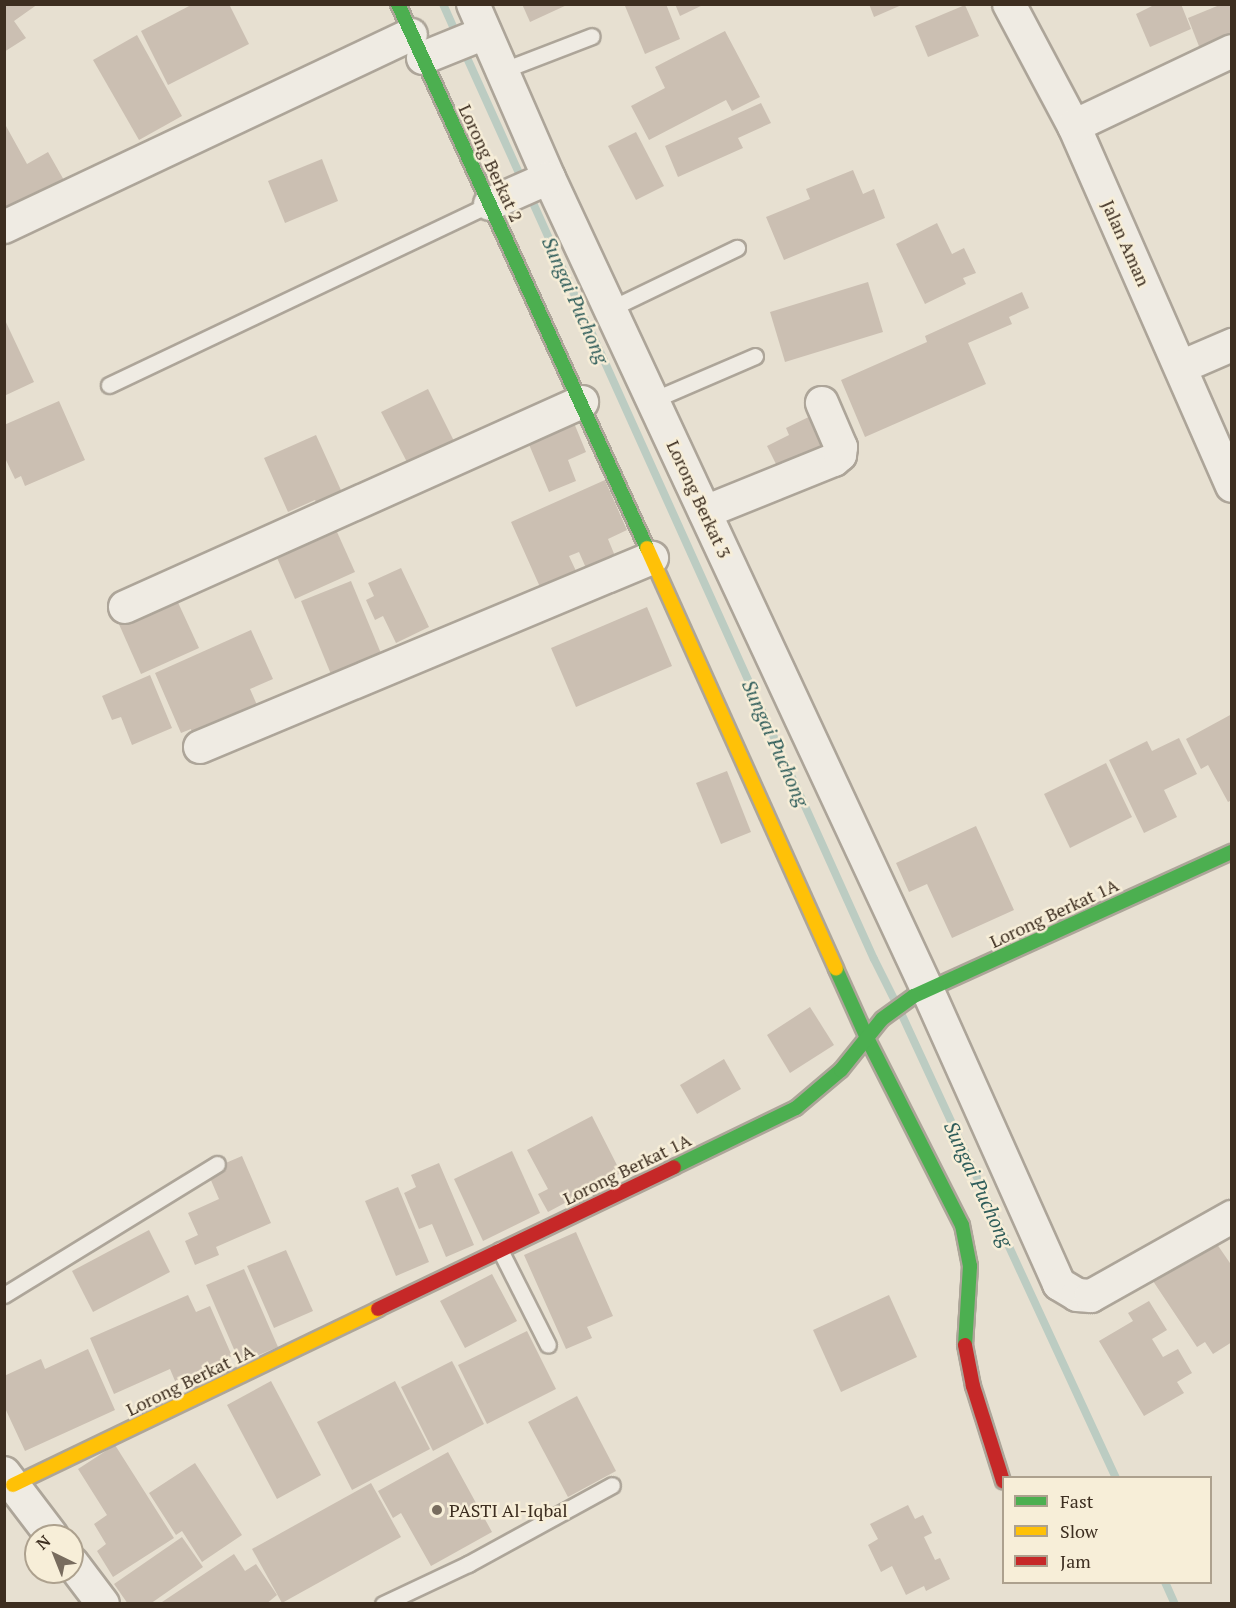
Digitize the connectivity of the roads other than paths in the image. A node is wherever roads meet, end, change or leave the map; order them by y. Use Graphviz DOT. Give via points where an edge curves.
graph roads {
  1 [pos="398,4"];
  2 [pos="473,4"];
  3 [pos="1009,4"];
  4 [pos="485,33"];
  5 [pos="592,36"];
  6 [pos="417,47"];
  7 [pos="1232,51"];
  8 [pos="501,71"];
  9 [pos="1074,126"];
  10 [pos="549,178"];
  11 [pos="490,204"];
  12 [pos="4,227"];
  13 [pos="737,248"];
  14 [pos="610,309"];
  15 [pos="1232,345"];
  16 [pos="755,356"];
  17 [pos="1181,367"];
  18 [pos="109,385"];
  19 [pos="653,400"];
  20 [pos="582,402"];
  21 [pos="822,403"];
  22 [pos="1232,486"];
  23 [pos="705,512"];
  24 [pos="652,558"];
  25 [pos="125,607"];
  26 [pos="200,747"];
  27 [pos="1232,852"];
  28 [pos="921,994"];
  29 [pos="867,1038"];
  30 [pos="217,1164"];
  31 [pos="1232,1217"];
  32 [pos="500,1250"];
  33 [pos="4,1295"];
  34 [pos="548,1344"];
  35 [pos="1002,1476"];
  36 [pos="9,1479"];
  37 [pos="612,1485"];
  38 [pos="43,1524"];
  39 [pos="84,1579"];
  40 [pos="103,1604"];
  41 [pos="383,1604"];
  1 -- 6 [label="street, Lorong Berkat 2"];
  2 -- 4 [label="street, Lorong Berkat 3"];
  3 -- 9 [label="street, Jalan Aman"];
  4 -- 6 [label="street"];
  4 -- 8 [label="street, Lorong Berkat 3"];
  5 -- 8 [label="lane"];
  6 -- 11 [label="street, Lorong Berkat 2"];
  6 -- 12 [label="street"];
  7 -- 9 [label="street"];
  8 -- 10 [label="street, Lorong Berkat 3"];
  9 -- 17 [label="street, Jalan Aman"];
  10 -- 11 [label="street"];
  10 -- 14 [label="street, Lorong Berkat 3"];
  11 -- 18 [label="lane"];
  11 -- 20 [label="street, Lorong Berkat 2"];
  13 -- 14 [label="lane"];
  14 -- 19 [label="street, Lorong Berkat 3"];
  15 -- 17 [label="street"];
  16 -- 19 [label="lane"];
  17 -- 22 [label="street, Jalan Aman"];
  19 -- 23 [label="street, Lorong Berkat 3"];
  20 -- 24 [label="street, Lorong Berkat 2"];
  20 -- 25 [label="street"];
  21 -- 23 [label="street" via="841,447 834,460"];
  23 -- 28 [label="street, Lorong Berkat 3"];
  24 -- 26 [label="street"];
  24 -- 29 [label="street, Lorong Berkat 2"];
  27 -- 28 [label="street, Lorong Berkat 1A"];
  28 -- 29 [label="street, Lorong Berkat 1A" via="882,1019"];
  28 -- 31 [label="street, Lorong Berkat 3" via="1059,1284 1077,1295 1091,1296"];
  29 -- 32 [label="street, Lorong Berkat 1A" via="841,1070 796,1108"];
  29 -- 35 [label="street, Lorong Berkat 2" via="962,1225 970,1266 965,1351"];
  30 -- 33 [label="lane"];
  32 -- 34 [label="lane"];
  32 -- 36 [label="street, Lorong Berkat 1A"];
  36 -- 38 [label="street"];
  37 -- 41 [label="lane" via="468,1564"];
  39 -- 40 [label="street"];
}
